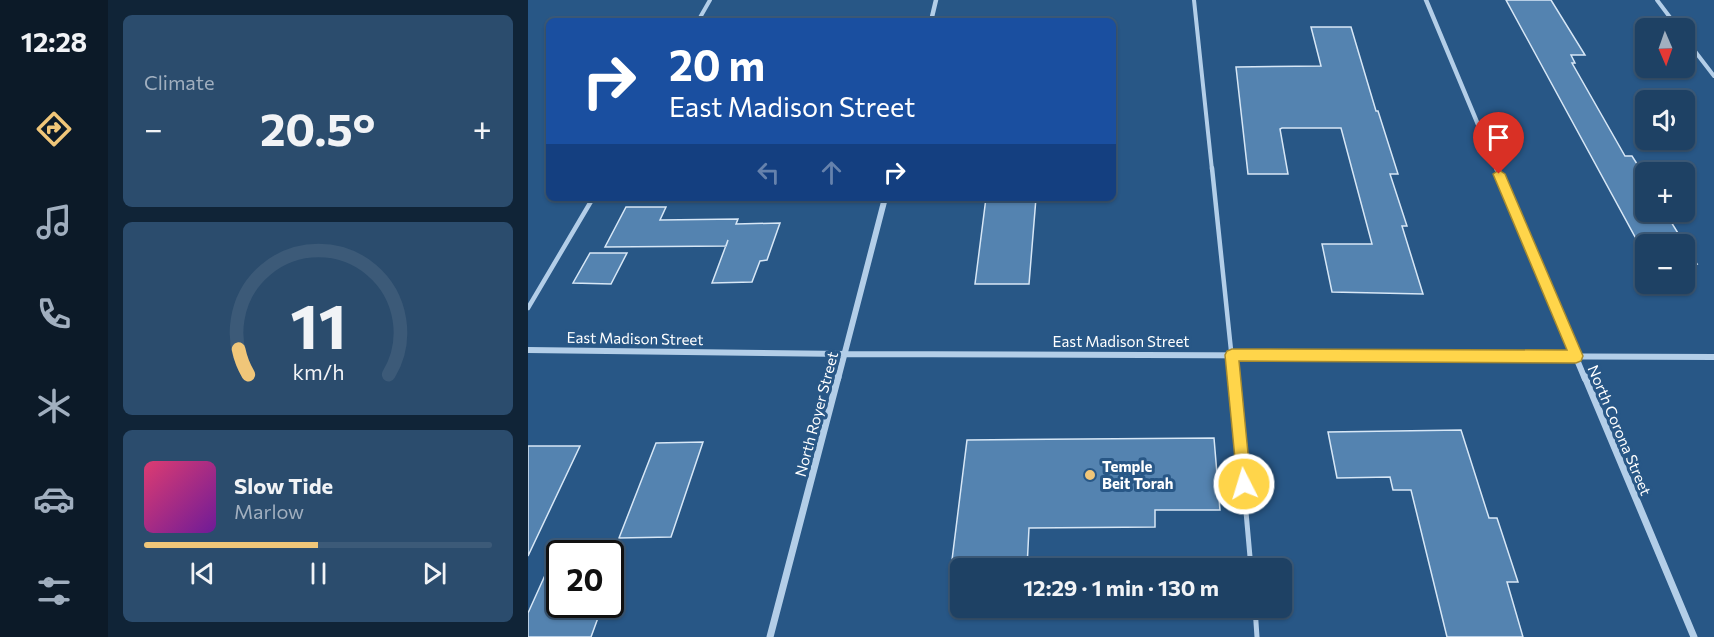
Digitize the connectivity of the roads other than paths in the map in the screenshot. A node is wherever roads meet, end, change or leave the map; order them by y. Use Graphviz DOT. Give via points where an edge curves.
graph roads {
  1 [pos="710,0"];
  2 [pos="936,0"];
  3 [pos="1194,0"];
  4 [pos="1426,0"];
  5 [pos="1657,0"];
  6 [pos="700,18"];
  7 [pos="932,18"];
  8 [pos="1670,18"];
  9 [pos="1695,51"];
  10 [pos="1714,76"];
  11 [pos="591,201"];
  12 [pos="884,201"];
  13 [pos="528,308"];
  14 [pos="528,350"];
  15 [pos="846,354"];
  16 [pos="1232,355"];
  17 [pos="1576,356"];
  18 [pos="1714,357"];
  19 [pos="1250,558"];
  20 [pos="1256,618"];
  21 [pos="770,637"];
  22 [pos="1257,637"];
  23 [pos="1694,637"];
  1 -- 6 [label="lane"];
  2 -- 7 [label="street"];
  3 -- 16 [label="lane"];
  4 -- 17 [label="street, North Corona Street"];
  5 -- 8 [label="lane"];
  9 -- 10 [label="lane"];
  11 -- 13 [label="lane"];
  12 -- 15 [label="street, North Royer Street"];
  14 -- 15 [label="street, East Madison Street"];
  15 -- 16 [label="street, East Madison Street"];
  15 -- 21 [label="street, North Royer Street"];
  16 -- 17 [label="street, East Madison Street"];
  16 -- 19 [label="lane"];
  17 -- 18 [label="street, East Madison Street"];
  17 -- 23 [label="street, North Corona Street"];
  20 -- 22 [label="lane"];
}
